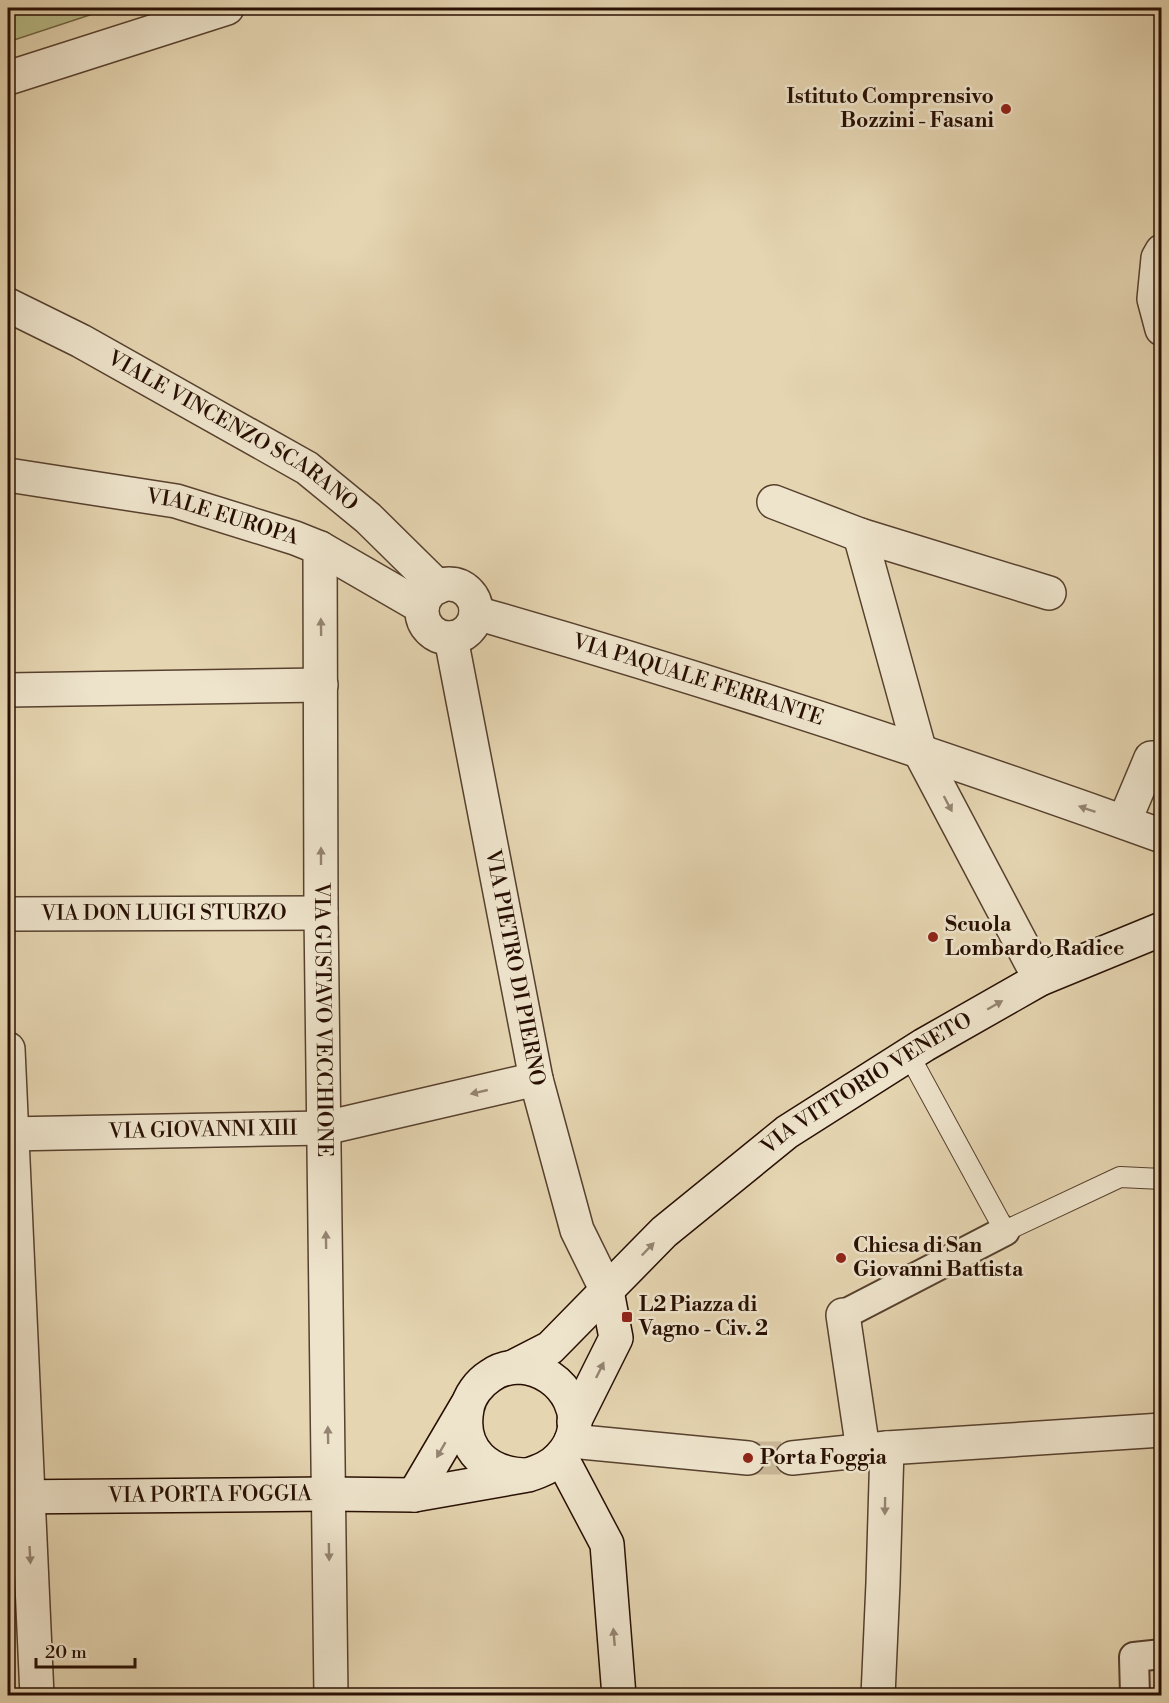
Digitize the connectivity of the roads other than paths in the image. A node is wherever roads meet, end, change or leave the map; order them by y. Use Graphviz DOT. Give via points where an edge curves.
graph roads {
  1 [pos="227,8"];
  2 [pos="171,16"];
  3 [pos="8,78"];
  4 [pos="1161,250"];
  5 [pos="8,305"];
  6 [pos="1161,329"];
  7 [pos="8,475"];
  8 [pos="774,502"];
  9 [pos="860,535"];
  10 [pos="320,548"];
  11 [pos="1048,593"];
  12 [pos="430,597"];
  13 [pos="476,613"];
  14 [pos="451,638"];
  15 [pos="321,686"];
  16 [pos="8,690"];
  17 [pos="920,752"];
  18 [pos="1161,758"];
  19 [pos="1124,822"];
  20 [pos="1161,836"];
  21 [pos="321,913"];
  22 [pos="8,914"];
  23 [pos="1161,929"];
  24 [pos="1040,979"];
  25 [pos="8,1049"];
  26 [pos="909,1055"];
  27 [pos="536,1079"];
  28 [pos="325,1128"];
  29 [pos="9,1134"];
  30 [pos="1161,1179"];
  31 [pos="1005,1231"];
  32 [pos="607,1291"];
  33 [pos="843,1315"];
  34 [pos="513,1367"];
  35 [pos="467,1405"];
  36 [pos="1161,1430"];
  37 [pos="569,1440"];
  38 [pos="875,1449"];
  39 [pos="748,1458"];
  40 [pos="792,1458"];
  41 [pos="528,1475"];
  42 [pos="328,1494"];
  43 [pos="414,1495"];
  44 [pos="17,1497"];
  45 [pos="1161,1654"];
  46 [pos="37,1695"];
  47 [pos="331,1695"];
  48 [pos="619,1695"];
  49 [pos="878,1695"];
  50 [pos="1135,1695"];
  1 -- 2 [label="street"];
  2 -- 3 [label="street"];
  4 -- 6 [label="street" via="1154,299"];
  5 -- 12 [label="street, VIALE VINCENZO SCARANO" via="81,340 307,468 368,518"];
  7 -- 10 [label="street, VIALE EUROPA" via="176,501"];
  8 -- 9 [label="street"];
  9 -- 11 [label="street"];
  9 -- 17 [label="street"];
  10 -- 12 [label="street, VIALE EUROPA"];
  15 -- 10 [label="street, VIA GUSTAVO VECCHIONE, one-way"];
  12 -- 13 [label="street" via="452,584 465,589 473,599"];
  12 -- 14 [label="street" via="422,617 438,636"];
  13 -- 14 [label="street" via="470,628"];
  13 -- 17 [label="street, VIA PAQUALE FERRANTE" via="627,656"];
  14 -- 27 [label="street, VIA PIETRO DI PIERNO"];
  15 -- 16 [label="street"];
  21 -- 15 [label="street, VIA GUSTAVO VECCHIONE, one-way"];
  19 -- 17 [label="street, VIA PAQUALE FERRANTE, one-way"];
  17 -- 24 [label="street, one-way"];
  18 -- 19 [label="street" via="1151,758"];
  19 -- 20 [label="street, VIA PAQUALE FERRANTE"];
  21 -- 22 [label="street, VIA DON LUIGI STURZO"];
  21 -- 28 [label="street, VIA GUSTAVO VECCHIONE"];
  23 -- 24 [label="street, VIA VITTORIO VENETO"];
  26 -- 24 [label="street, VIA VITTORIO VENETO, one-way"];
  25 -- 29 [label="street"];
  26 -- 31 [label="lane"];
  32 -- 26 [label="street, VIA VITTORIO VENETO, one-way" via="664,1232 787,1132"];
  27 -- 28 [label="street, VIA GIOVANNI XIII, one-way"];
  27 -- 32 [label="street, VIA PIETRO DI PIERNO" via="577,1230"];
  28 -- 29 [label="street, VIA GIOVANNI XIII"];
  42 -- 28 [label="street, VIA GUSTAVO VECCHIONE, one-way"];
  29 -- 44 [label="street"];
  30 -- 31 [label="lane" via="1120,1177"];
  31 -- 33 [label="street"];
  32 -- 34 [label="street, VIA VITTORIO VENETO" via="550,1348"];
  37 -- 32 [label="street, VIA PIETRO DI PIERNO, one-way" via="616,1338"];
  33 -- 38 [label="street"];
  34 -- 35 [label="street" via="495,1372 481,1382"];
  34 -- 37 [label="street" via="532,1368 563,1387 572,1404"];
  35 -- 41 [label="street" via="465,1430 477,1455 495,1469 511,1475"];
  35 -- 43 [label="street, one-way"];
  36 -- 38 [label="street"];
  37 -- 39 [label="street"];
  37 -- 41 [label="street" via="543,1470"];
  48 -- 37 [label="street, one-way" via="607,1544"];
  38 -- 40 [label="street"];
  38 -- 49 [label="street, one-way" via="883,1583"];
  41 -- 43 [label="street, VIA PORTA FOGGIA"];
  42 -- 43 [label="street, VIA PORTA FOGGIA"];
  42 -- 44 [label="street, VIA PORTA FOGGIA"];
  42 -- 47 [label="street, VIA GUSTAVO VECCHIONE, one-way"];
  44 -- 46 [label="street, one-way"];
  45 -- 50 [label="street" via="1134,1657"];
}
